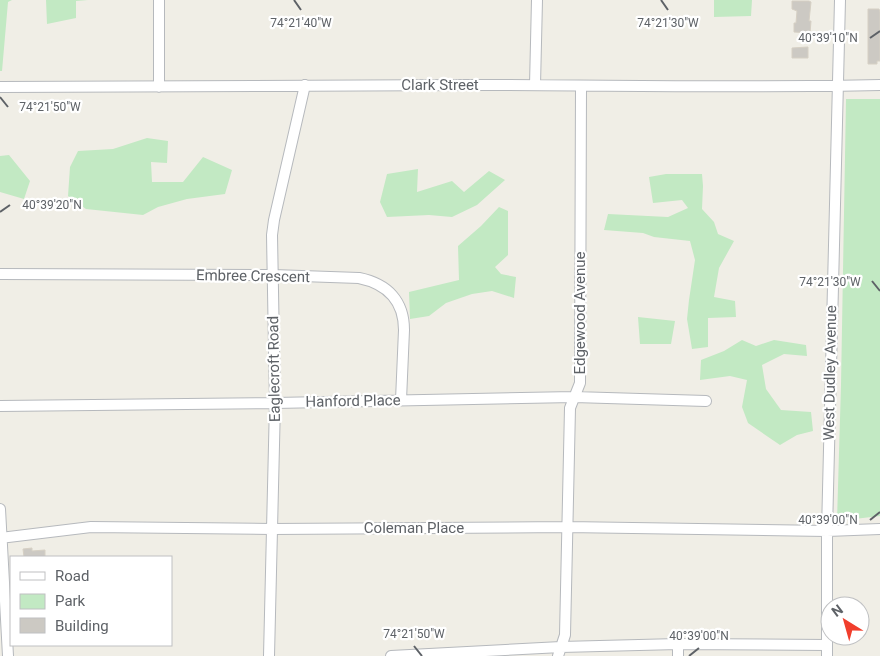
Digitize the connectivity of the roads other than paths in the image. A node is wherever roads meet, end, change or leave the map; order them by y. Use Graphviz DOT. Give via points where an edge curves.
graph roads {
  1 [pos="159,0"];
  2 [pos="537,0"];
  3 [pos="840,0"];
  4 [pos="306,85"];
  5 [pos="535,85"];
  6 [pos="880,85"];
  7 [pos="581,86"];
  8 [pos="837,86"];
  9 [pos="0,87"];
  10 [pos="159,87"];
  11 [pos="0,274"];
  12 [pos="273,275"];
  13 [pos="574,397"];
  14 [pos="401,400"];
  15 [pos="706,401"];
  16 [pos="275,403"];
  17 [pos="0,406"];
  18 [pos="0,509"];
  19 [pos="567,527"];
  20 [pos="272,528"];
  21 [pos="880,529"];
  22 [pos="827,531"];
  23 [pos="1,538"];
  24 [pos="678,644"];
  25 [pos="827,651"];
  26 [pos="560,652"];
  27 [pos="8,656"];
  28 [pos="270,656"];
  29 [pos="391,656"];
  30 [pos="678,656"];
  1 -- 10 [label="street"];
  2 -- 5 [label="street"];
  3 -- 8 [label="street, West Dudley Avenue"];
  4 -- 5 [label="street, Clark Street"];
  4 -- 10 [label="street, Clark Street"];
  4 -- 12 [label="street, Eaglecroft Road" via="274,220"];
  5 -- 7 [label="street, Clark Street"];
  6 -- 8 [label="street, Clark Street"];
  7 -- 8 [label="street, Clark Street"];
  7 -- 13 [label="street, Edgewood Avenue" via="580,383"];
  8 -- 22 [label="street, West Dudley Avenue"];
  9 -- 10 [label="street, Clark Street"];
  11 -- 12 [label="street, Embree Crescent"];
  12 -- 14 [label="street, Embree Crescent" via="360,278 388,290 398,302 404,322"];
  12 -- 16 [label="street, Eaglecroft Road"];
  13 -- 14 [label="street, Hanford Place"];
  13 -- 15 [label="street, Hanford Place"];
  13 -- 19 [label="street, Edgewood Avenue" via="570,408"];
  14 -- 16 [label="street, Hanford Place"];
  16 -- 17 [label="street, Hanford Place"];
  16 -- 20 [label="street, Eaglecroft Road"];
  18 -- 23 [label="street"];
  19 -- 20 [label="street, Coleman Place"];
  19 -- 22 [label="street, Coleman Place"];
  19 -- 26 [label="street, Edgewood Avenue" via="565,635"];
  20 -- 23 [label="street, Coleman Place" via="91,527"];
  20 -- 28 [label="street, Eaglecroft Road"];
  21 -- 22 [label="street, Coleman Place"];
  22 -- 25 [label="street, West Dudley Avenue"];
  23 -- 27 [label="street"];
  24 -- 25 [label="street"];
  24 -- 26 [label="street"];
  24 -- 30 [label="street"];
  26 -- 29 [label="street"];
}
